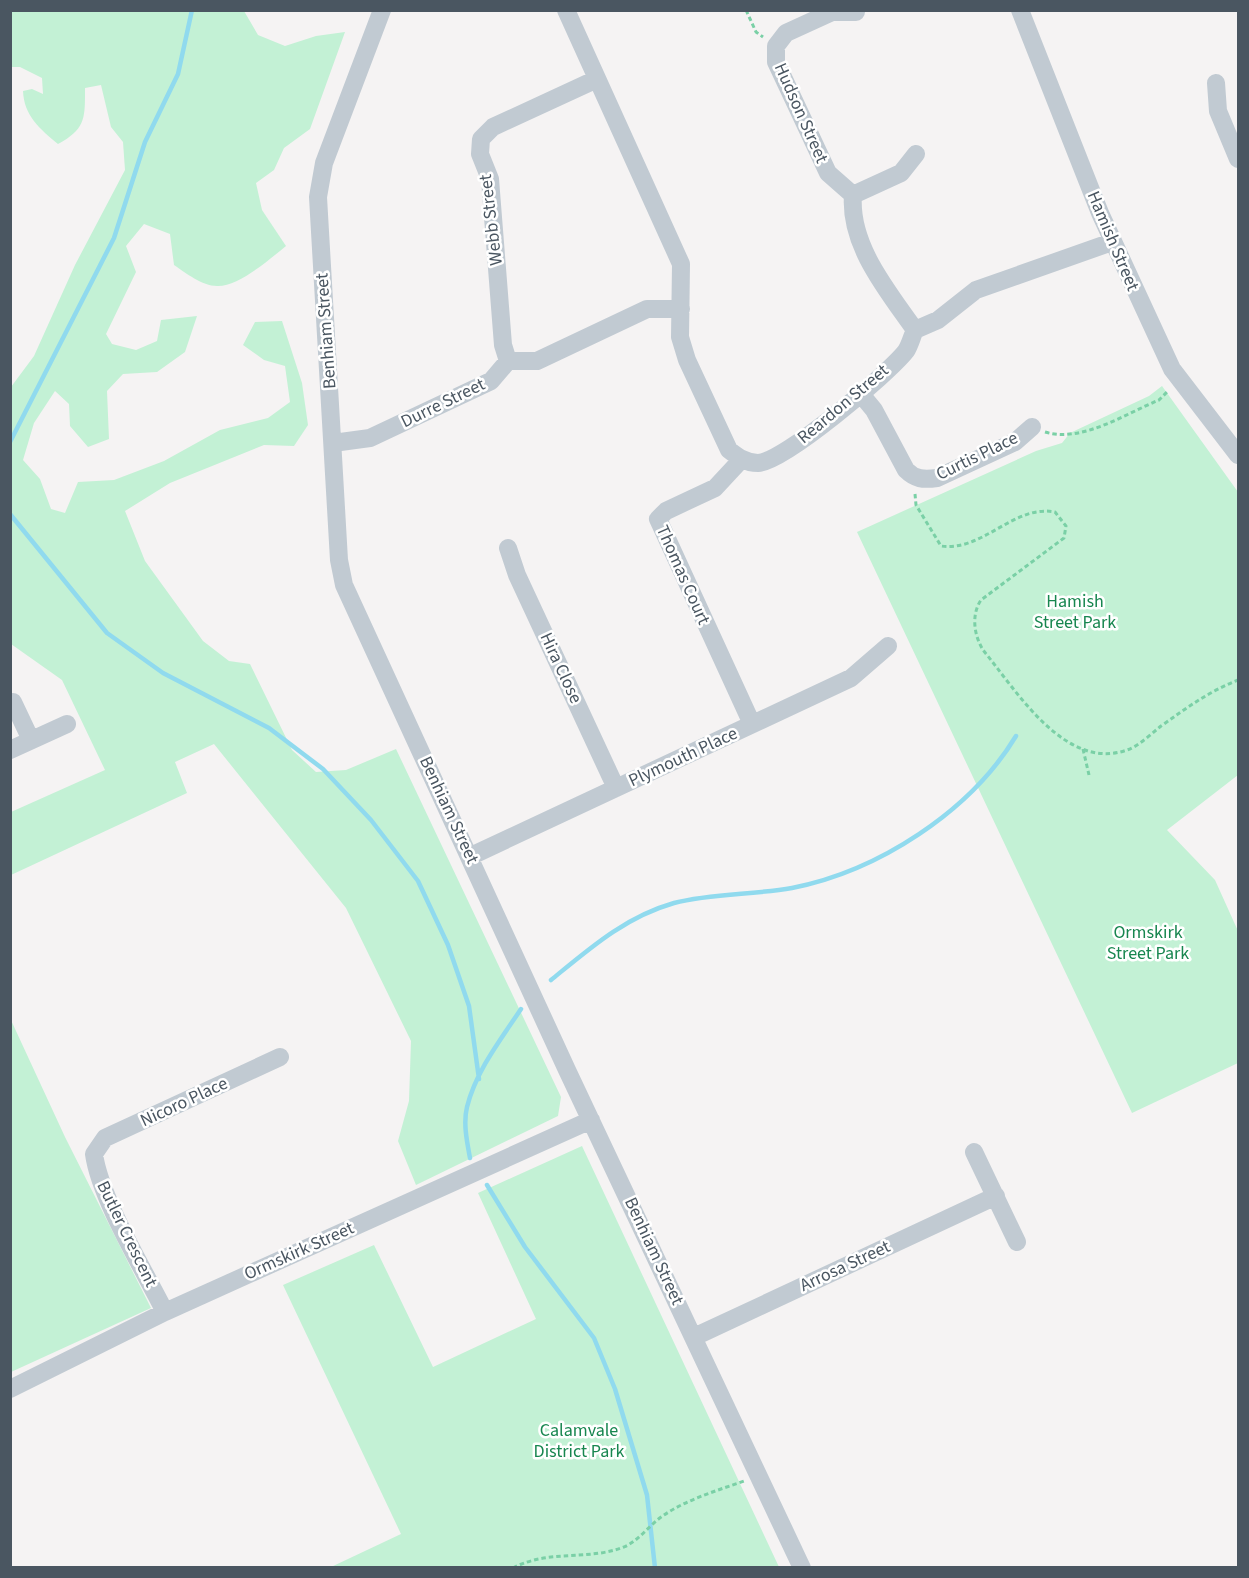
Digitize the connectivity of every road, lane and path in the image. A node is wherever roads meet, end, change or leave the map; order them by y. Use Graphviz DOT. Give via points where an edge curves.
graph roads {
  1 [pos="382,10"];
  2 [pos="566,10"];
  3 [pos="746,10"];
  4 [pos="856,12"];
  5 [pos="1023,12"];
  6 [pos="776,46"];
  7 [pos="597,79"];
  8 [pos="1216,83"];
  9 [pos="916,154"];
  10 [pos="1239,159"];
  11 [pos="853,195"];
  12 [pos="1112,242"];
  13 [pos="681,309"];
  14 [pos="915,330"];
  15 [pos="508,361"];
  16 [pos="1180,380"];
  17 [pos="860,393"];
  18 [pos="1032,427"];
  19 [pos="333,443"];
  20 [pos="1239,454"];
  21 [pos="741,460"];
  22 [pos="913,477"];
  23 [pos="508,548"];
  24 [pos="888,646"];
  25 [pos="1239,680"];
  26 [pos="13,702"];
  27 [pos="67,724"];
  28 [pos="752,724"];
  29 [pos="31,740"];
  30 [pos="1083,749"];
  31 [pos="10,750"];
  32 [pos="1089,775"];
  33 [pos="616,788"];
  34 [pos="471,856"];
  35 [pos="280,1057"];
  36 [pos="591,1120"];
  37 [pos="974,1152"];
  38 [pos="94,1154"];
  39 [pos="996,1196"];
  40 [pos="1017,1242"];
  41 [pos="165,1312"];
  42 [pos="694,1337"];
  43 [pos="10,1389"];
  44 [pos="759,1476"];
  45 [pos="513,1568"];
  46 [pos="802,1568"];
  1 -- 19 [label="street, Benhiam Street" via="320,181 318,217"];
  2 -- 7 [label="street"];
  3 -- 6 [label="path" via="756,32"];
  4 -- 6 [label="street" via="832,12 786,33"];
  5 -- 12 [label="street, Hamish Street"];
  6 -- 11 [label="street, Hudson Street" via="776,62 828,173"];
  7 -- 13 [label="street" via="681,264"];
  7 -- 15 [label="street, Webb Street" via="493,127 481,139 480,154 490,179 503,345"];
  8 -- 10 [label="street" via="1218,111"];
  9 -- 11 [label="street" via="901,173"];
  11 -- 14 [label="street" via="852,216 868,256"];
  12 -- 14 [label="street" via="976,290 938,320"];
  12 -- 16 [label="street, Hamish Street"];
  13 -- 15 [label="street" via="647,309 537,361"];
  13 -- 21 [label="street" via="680,337 687,360 729,450"];
  14 -- 17 [label="street, Reardon Street" via="906,350"];
  15 -- 19 [label="street, Durre Street" via="490,381 370,438"];
  16 -- 18 [label="path" via="1159,400 1076,435 1056,435"];
  16 -- 20 [label="street, Hamish Street"];
  17 -- 21 [label="street, Reardon Street" via="819,429 778,456 759,463"];
  17 -- 22 [label="street, Curtis Place"];
  18 -- 22 [label="street, Curtis Place" via="1015,442 937,478"];
  19 -- 34 [label="street, Benhiam Street" via="339,560 344,585"];
  21 -- 28 [label="street, Thomas Court" via="715,488 658,519"];
  22 -- 30 [label="path" via="916,505 941,546 957,548 1043,510 1055,512 1066,526 1064,538 981,600 975,624 983,650 1049,730"];
  23 -- 33 [label="street, Hira Close"];
  24 -- 28 [label="street, Plymouth Place" via="851,678"];
  25 -- 30 [label="path" via="1209,692 1128,750 1102,753"];
  26 -- 29 [label="street"];
  27 -- 29 [label="street"];
  28 -- 33 [label="street, Plymouth Place"];
  29 -- 31 [label="street"];
  30 -- 32 [label="path"];
  33 -- 34 [label="street, Plymouth Place"];
  34 -- 36 [label="street, Benhiam Street"];
  35 -- 38 [label="street, Nicoro Place" via="105,1138"];
  36 -- 41 [label="street, Ormskirk Street"];
  36 -- 42 [label="street, Benhiam Street"];
  37 -- 39 [label="street"];
  38 -- 41 [label="street, Butler Crescent" via="114,1210"];
  39 -- 40 [label="street"];
  39 -- 42 [label="street, Arrosa Street"];
  41 -- 43 [label="street, Ormskirk Street"];
  42 -- 44 [label="street, Benhiam Street"];
  44 -- 45 [label="path" via="687,1501 631,1543 604,1554 544,1556"];
  44 -- 46 [label="street, Benhiam Street"];
}
